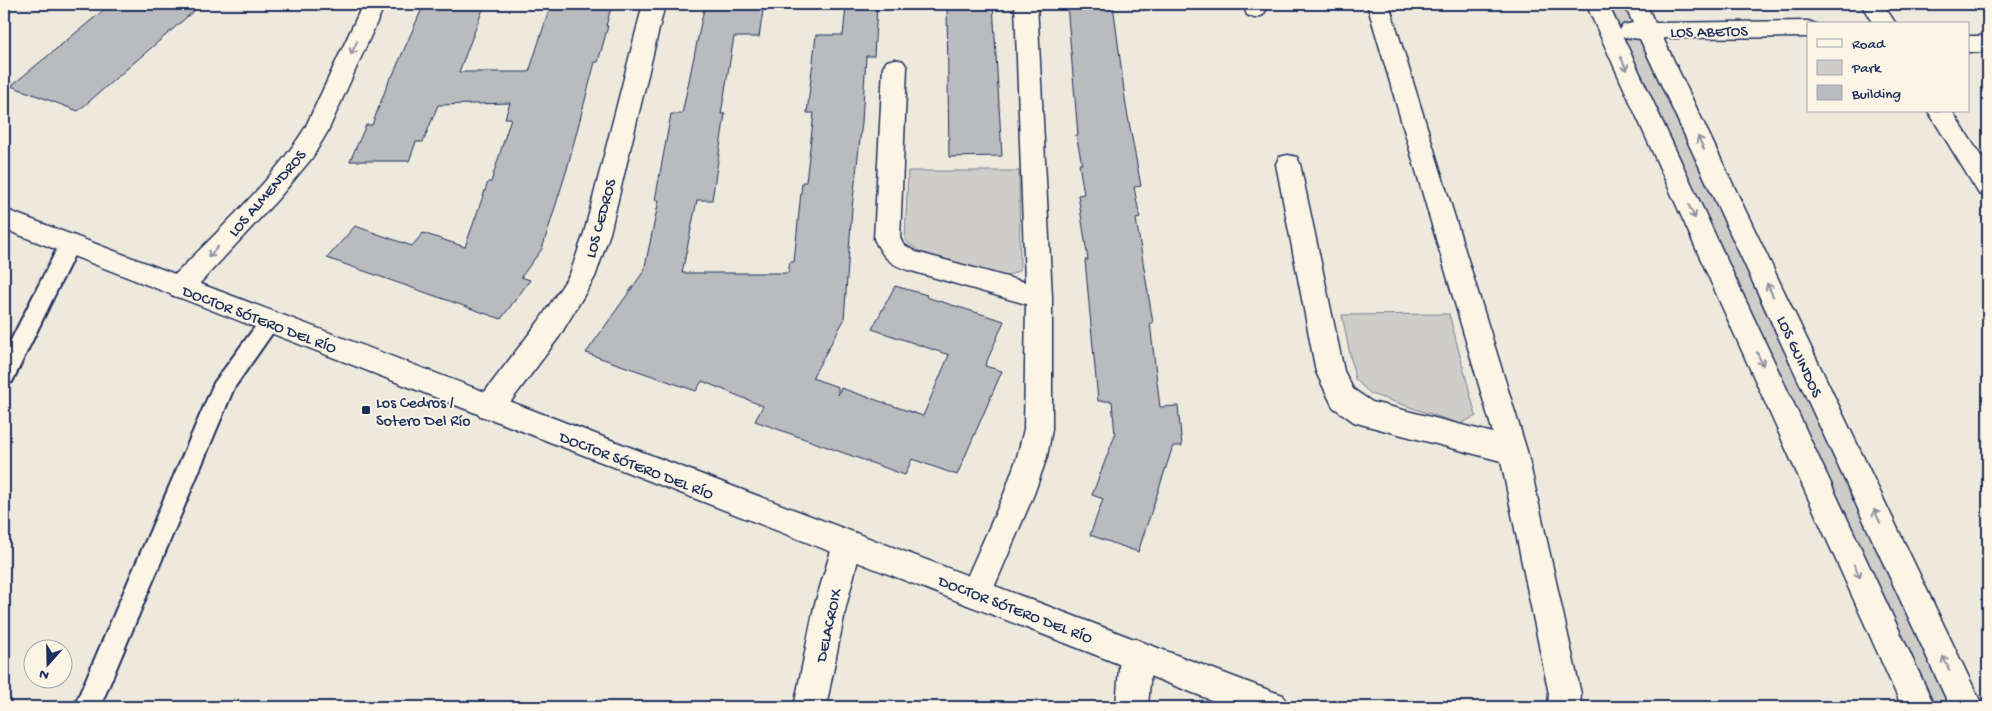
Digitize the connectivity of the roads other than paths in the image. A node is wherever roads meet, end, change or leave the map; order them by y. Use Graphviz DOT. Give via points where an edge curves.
graph roads {
  1 [pos="374,4"];
  2 [pos="654,4"];
  3 [pos="1026,4"];
  4 [pos="1378,4"];
  5 [pos="1597,4"];
  6 [pos="1636,4"];
  7 [pos="1872,4"];
  8 [pos="1884,22"];
  9 [pos="1807,29"];
  10 [pos="1648,31"];
  11 [pos="1610,32"];
  12 [pos="1970,44"];
  13 [pos="1988,44"];
  14 [pos="895,67"];
  15 [pos="1941,112"];
  16 [pos="1288,164"];
  17 [pos="1988,187"];
  18 [pos="4,219"];
  19 [pos="69,245"];
  20 [pos="180,286"];
  21 [pos="1039,297"];
  22 [pos="270,322"];
  23 [pos="4,375"];
  24 [pos="490,407"];
  25 [pos="1513,451"];
  26 [pos="847,544"];
  27 [pos="976,593"];
  28 [pos="1136,654"];
  29 [pos="87,707"];
  30 [pos="810,707"];
  31 [pos="1132,707"];
  32 [pos="1271,707"];
  33 [pos="1564,707"];
  34 [pos="1919,707"];
  35 [pos="1967,707"];
  1 -- 20 [label="street, LOS ALMENDROS, one-way" via="316,131 303,152"];
  2 -- 24 [label="street, LOS CEDROS" via="582,277 549,329"];
  3 -- 21 [label="street"];
  4 -- 25 [label="street"];
  5 -- 11 [label="street"];
  6 -- 10 [label="street, LOS GUINDOS"];
  7 -- 8 [label="street"];
  9 -- 10 [label="street, LOS ABETOS"];
  10 -- 11 [label="street, LOS ABETOS"];
  35 -- 10 [label="street, LOS GUINDOS, one-way"];
  11 -- 34 [label="street, one-way"];
  12 -- 13 [label="street"];
  14 -- 21 [label="street" via="887,239 894,251 908,260"];
  15 -- 17 [label="street"];
  16 -- 25 [label="street" via="1330,372 1343,398 1364,413"];
  18 -- 19 [label="street, DOCTOR SÓTERO DEL RÍO"];
  19 -- 20 [label="street, DOCTOR SÓTERO DEL RÍO"];
  19 -- 23 [label="lane"];
  20 -- 22 [label="street, DOCTOR SÓTERO DEL RÍO"];
  21 -- 27 [label="street" via="1038,428 1032,457"];
  22 -- 24 [label="street, DOCTOR SÓTERO DEL RÍO"];
  22 -- 29 [label="lane" via="225,383"];
  24 -- 26 [label="street, DOCTOR SÓTERO DEL RÍO"];
  25 -- 33 [label="street" via="1565,694"];
  26 -- 27 [label="street, DOCTOR SÓTERO DEL RÍO"];
  26 -- 30 [label="street, DELACROIX" via="830,606"];
  27 -- 28 [label="street, DOCTOR SÓTERO DEL RÍO"];
  28 -- 31 [label="street"];
  28 -- 32 [label="street, DOCTOR SÓTERO DEL RÍO"];
}
